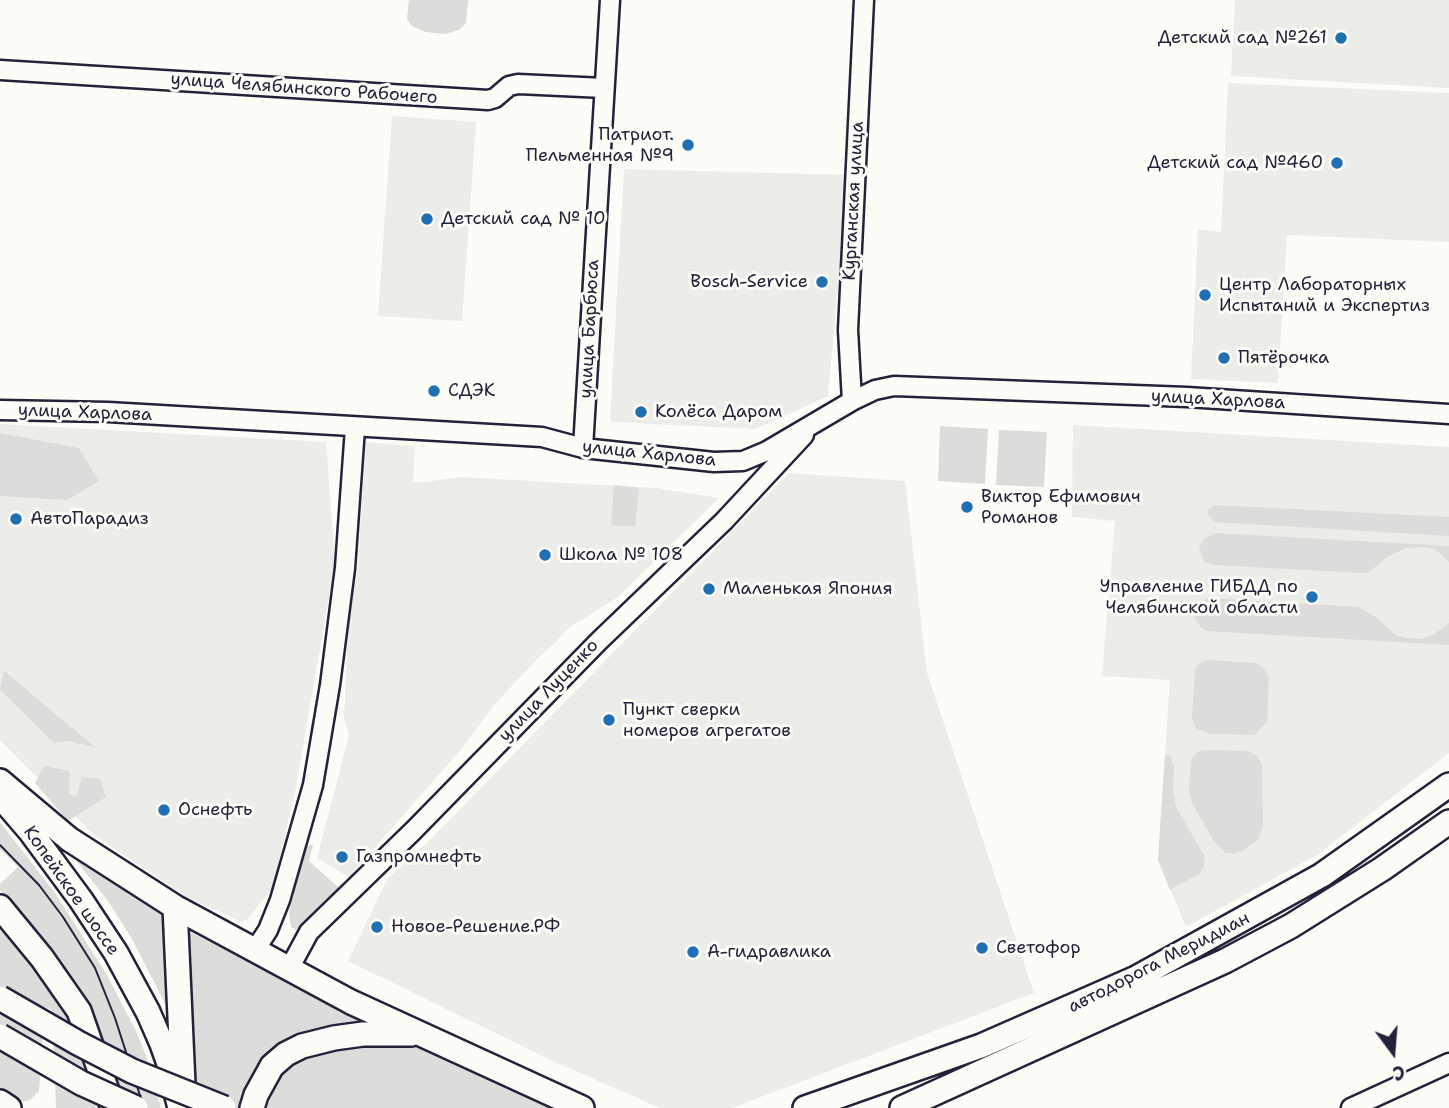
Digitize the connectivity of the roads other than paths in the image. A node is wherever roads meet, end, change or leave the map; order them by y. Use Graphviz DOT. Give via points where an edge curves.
graph roads {
  1 [pos="610,0"];
  2 [pos="864,0"];
  3 [pos="0,69"];
  4 [pos="604,89"];
  5 [pos="852,401"];
  6 [pos="0,410"];
  7 [pos="1449,414"];
  8 [pos="818,420"];
  9 [pos="355,428"];
  10 [pos="583,448"];
  11 [pos="743,461"];
  12 [pos="750,493"];
  13 [pos="0,781"];
  14 [pos="1449,785"];
  15 [pos="0,796"];
  16 [pos="1449,822"];
  17 [pos="0,907"];
  18 [pos="175,907"];
  19 [pos="255,950"];
  20 [pos="289,970"];
  21 [pos="0,998"];
  22 [pos="421,1034"];
  23 [pos="0,1036"];
  24 [pos="1449,1063"];
  25 [pos="0,1102"];
  26 [pos="906,1105"];
  27 [pos="9,1108"];
  28 [pos="113,1108"];
  29 [pos="136,1108"];
  30 [pos="182,1108"];
  31 [pos="224,1108"];
  32 [pos="252,1108"];
  33 [pos="582,1108"];
  34 [pos="805,1108"];
  35 [pos="1352,1108"];
  1 -- 4 [label="street, улица Барбюса"];
  2 -- 5 [label="street, Курганская улица" via="848,330"];
  3 -- 4 [label="street, улица Челябинского Рабочего" via="488,100 518,84"];
  4 -- 10 [label="street, улица Барбюса"];
  5 -- 7 [label="street, улица Харлова" via="875,390 916,385"];
  5 -- 8 [label="street, улица Харлова"];
  6 -- 9 [label="street, улица Харлова"];
  8 -- 11 [label="street, улица Харлова"];
  8 -- 12 [label="street, улица Луценко"];
  9 -- 10 [label="street, улица Харлова" via="542,437"];
  9 -- 19 [label="street" via="345,568 313,785 280,900"];
  10 -- 11 [label="street, улица Харлова"];
  11 -- 12 [label="street" via="751,479"];
  12 -- 20 [label="street, улица Луценко" via="309,932"];
  13 -- 18 [label="main road" via="69,839"];
  14 -- 34 [label="main road, автодорога Меридиан" via="1322,875 1136,978 981,1046"];
  15 -- 30 [label="main road, Копейское шоссе" via="116,953 168,1061"];
  16 -- 26 [label="main road, автодорога Меридиан" via="1302,920 1236,956"];
  17 -- 28 [label="main road" via="79,1012"];
  18 -- 19 [label="main road"];
  18 -- 30 [label="main road"];
  19 -- 20 [label="main road"];
  20 -- 22 [label="main road"];
  21 -- 31 [label="main road, bridge" via="132,1071"];
  22 -- 32 [label="main road" via="363,1034 302,1046 272,1066"];
  22 -- 33 [label="main road"];
  23 -- 29 [label="main road, bridge" via="81,1083"];
  24 -- 35 [label="street"];
  25 -- 27 [label="main road"];
}
